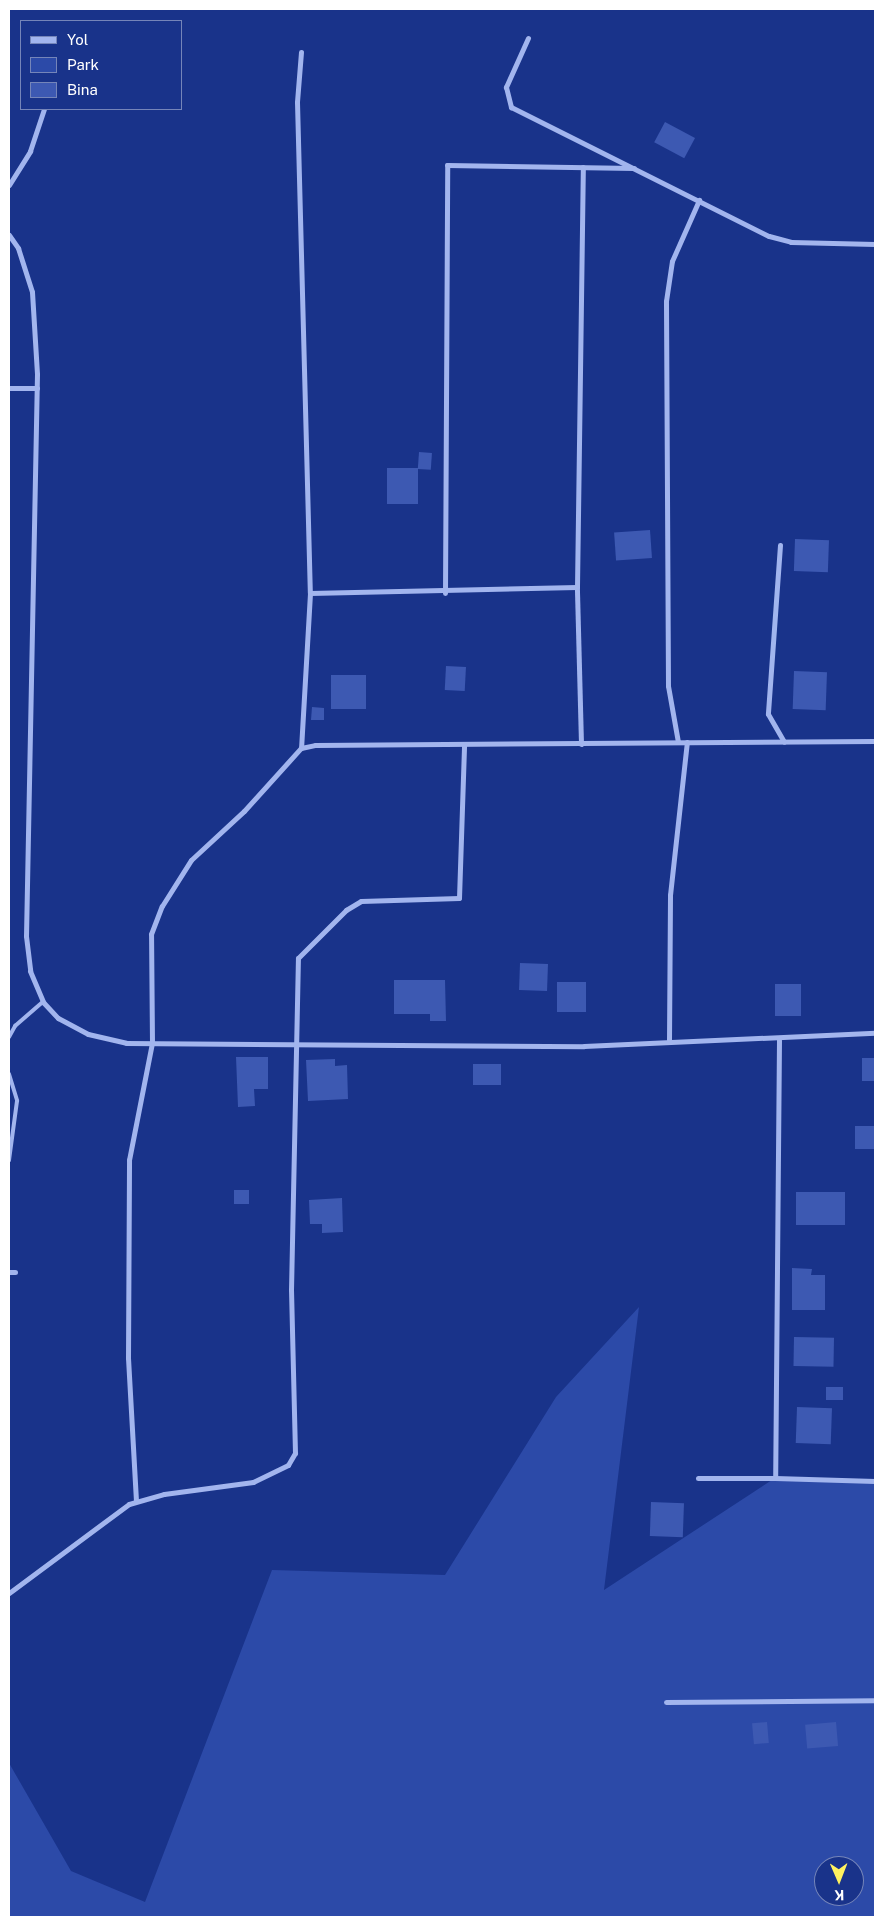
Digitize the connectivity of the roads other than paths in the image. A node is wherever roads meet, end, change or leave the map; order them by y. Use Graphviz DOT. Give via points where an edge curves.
graph roads {
  1 [pos="528,38"];
  2 [pos="301,52"];
  3 [pos="44,110"];
  4 [pos="583,167"];
  5 [pos="634,168"];
  6 [pos="9,185"];
  7 [pos="698,200"];
  8 [pos="9,235"];
  9 [pos="875,244"];
  10 [pos="9,388"];
  11 [pos="37,388"];
  12 [pos="780,545"];
  13 [pos="577,587"];
  14 [pos="445,592"];
  15 [pos="310,593"];
  16 [pos="875,741"];
  17 [pos="678,742"];
  18 [pos="687,742"];
  19 [pos="784,742"];
  20 [pos="464,744"];
  21 [pos="581,744"];
  22 [pos="301,748"];
  23 [pos="43,1002"];
  24 [pos="875,1033"];
  25 [pos="9,1037"];
  26 [pos="669,1040"];
  27 [pos="779,1040"];
  28 [pos="152,1043"];
  29 [pos="298,1045"];
  30 [pos="9,1074"];
  31 [pos="9,1160"];
  32 [pos="698,1478"];
  33 [pos="775,1478"];
  34 [pos="874,1481"];
  35 [pos="136,1502"];
  36 [pos="9,1593"];
  37 [pos="875,1700"];
  38 [pos="666,1702"];
  1 -- 5 [label="street" via="506,86 511,107"];
  2 -- 15 [label="street" via="296,102"];
  3 -- 6 [label="street" via="30,151"];
  4 -- 5 [label="street"];
  4 -- 13 [label="street"];
  4 -- 14 [label="street" via="447,166"];
  5 -- 7 [label="street"];
  7 -- 9 [label="street" via="769,236 792,242"];
  7 -- 17 [label="street" via="672,261 666,301 668,686"];
  8 -- 11 [label="street" via="18,248 32,292"];
  10 -- 11 [label="street"];
  11 -- 23 [label="street" via="26,936 30,971"];
  12 -- 19 [label="street" via="768,714"];
  13 -- 14 [label="street"];
  13 -- 21 [label="street"];
  14 -- 15 [label="street"];
  15 -- 22 [label="street"];
  16 -- 19 [label="street"];
  17 -- 18 [label="street"];
  17 -- 21 [label="street"];
  18 -- 19 [label="street"];
  18 -- 26 [label="street" via="670,895"];
  20 -- 21 [label="street"];
  20 -- 22 [label="street"];
  20 -- 29 [label="street" via="459,898 374,899 346,910 298,958"];
  22 -- 28 [label="street" via="244,811 191,860 162,906 151,934 149,955"];
  23 -- 25 [label="lane"];
  23 -- 28 [label="street" via="58,1018 88,1034 126,1043"];
  24 -- 27 [label="street"];
  26 -- 27 [label="street"];
  26 -- 29 [label="street" via="584,1046"];
  27 -- 33 [label="street"];
  28 -- 29 [label="street"];
  28 -- 35 [label="street" via="129,1160 128,1358"];
  29 -- 35 [label="street" via="291,1290 295,1453 288,1465 253,1482"];
  30 -- 31 [label="lane" via="17,1101"];
  32 -- 33 [label="street"];
  33 -- 34 [label="street"];
  35 -- 36 [label="street" via="93,1528"];
  37 -- 38 [label="street"];
}
